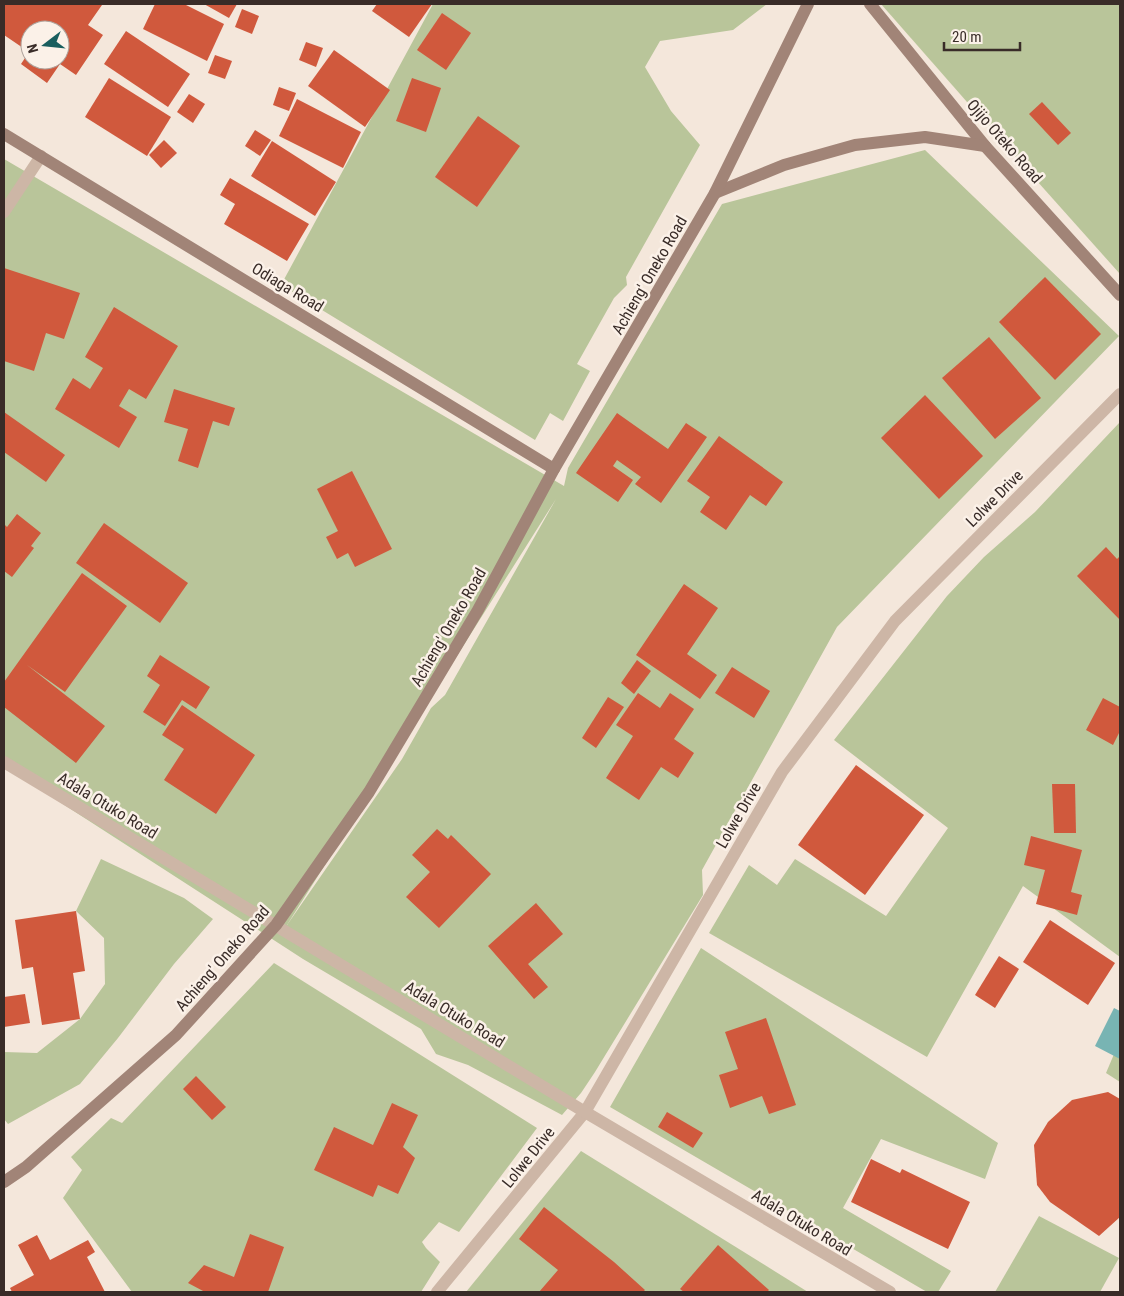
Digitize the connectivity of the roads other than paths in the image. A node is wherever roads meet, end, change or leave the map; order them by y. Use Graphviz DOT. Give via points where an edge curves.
graph roads {
  1 [pos="808,4"];
  2 [pos="870,4"];
  3 [pos="4,134"];
  4 [pos="985,146"];
  5 [pos="41,156"];
  6 [pos="715,193"];
  7 [pos="4,212"];
  8 [pos="1120,295"];
  9 [pos="1120,394"];
  10 [pos="554,469"];
  11 [pos="4,762"];
  12 [pos="276,924"];
  13 [pos="585,1112"];
  14 [pos="4,1182"];
  15 [pos="437,1292"];
  16 [pos="890,1292"];
  1 -- 6 [label="main road, Achieng' Oneko Road"];
  2 -- 4 [label="main road, Ojijo Oteko Road"];
  3 -- 5 [label="main road, Odiaga Road"];
  4 -- 6 [label="main road" via="924,137 855,145 784,165"];
  4 -- 8 [label="main road, Ojijo Oteko Road"];
  5 -- 7 [label="street"];
  5 -- 10 [label="main road, Odiaga Road"];
  6 -- 10 [label="main road, Achieng' Oneko Road"];
  9 -- 13 [label="street, Lolwe Drive" via="895,620 782,772"];
  10 -- 12 [label="main road, Achieng' Oneko Road" via="478,610 369,792"];
  11 -- 12 [label="street, Adala Otuko Road"];
  12 -- 13 [label="street, Adala Otuko Road"];
  12 -- 14 [label="main road, Achieng' Oneko Road" via="176,1035"];
  13 -- 15 [label="street, Lolwe Drive"];
  13 -- 16 [label="street, Adala Otuko Road"];
}
